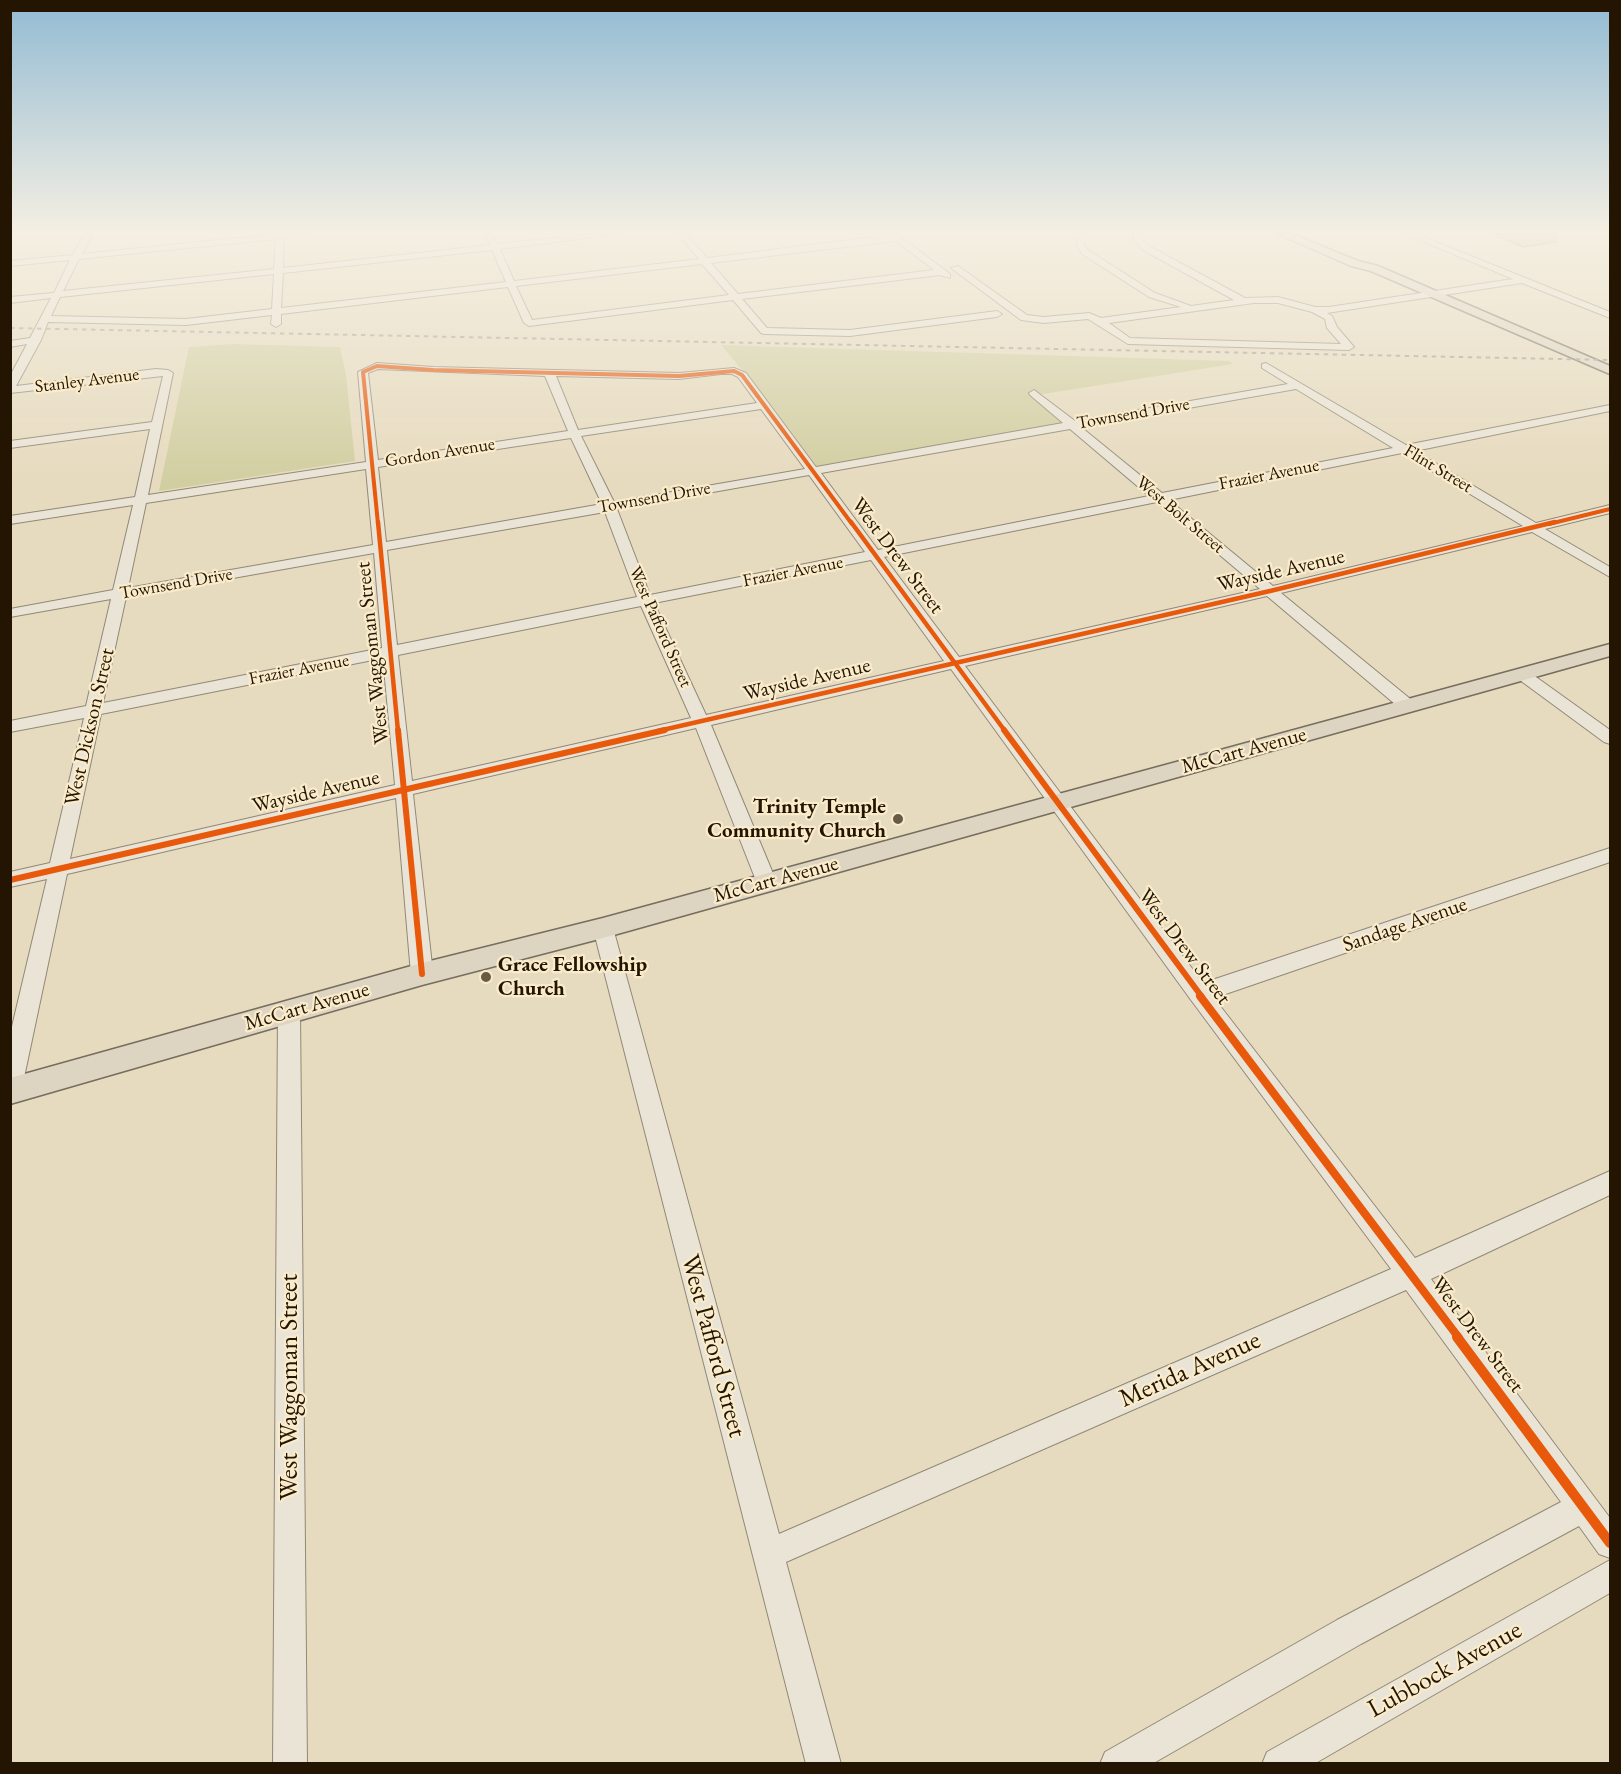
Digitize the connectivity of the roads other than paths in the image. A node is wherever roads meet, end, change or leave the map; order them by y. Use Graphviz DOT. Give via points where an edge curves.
graph roads {
  1 [pos="228,317"];
  2 [pos="276,317"];
  3 [pos="526,317"];
  4 [pos="580,317"];
  5 [pos="752,317"];
  6 [pos="1001,317"];
  7 [pos="1023,317"];
  8 [pos="1072,317"];
  9 [pos="1085,317"];
  10 [pos="1129,317"];
  11 [pos="1327,317"];
  12 [pos="1485,317"];
  13 [pos="46,319"];
  14 [pos="1100,321"];
  15 [pos="276,324"];
  16 [pos="1528,336"];
  17 [pos="36,340"];
  18 [pos="10,344"];
  19 [pos="1266,366"];
  20 [pos="1611,370"];
  21 [pos="163,372"];
  22 [pos="549,373"];
  23 [pos="1611,376"];
  24 [pos="1298,385"];
  25 [pos="10,389"];
  26 [pos="1034,393"];
  27 [pos="764,405"];
  28 [pos="1611,408"];
  29 [pos="157,425"];
  30 [pos="1072,425"];
  31 [pos="574,433"];
  32 [pos="10,445"];
  33 [pos="1404,449"];
  34 [pos="370,464"];
  35 [pos="813,470"];
  36 [pos="1158,497"];
  37 [pos="140,502"];
  38 [pos="609,506"];
  39 [pos="1611,509"];
  40 [pos="10,520"];
  41 [pos="1533,527"];
  42 [pos="379,547"];
  43 [pos="875,555"];
  44 [pos="1611,573"];
  45 [pos="1270,591"];
  46 [pos="120,594"];
  47 [pos="646,602"];
  48 [pos="10,613"];
  49 [pos="1611,650"];
  50 [pos="389,652"];
  51 [pos="957,663"];
  52 [pos="1522,675"];
  53 [pos="1408,706"];
  54 [pos="94,710"];
  55 [pos="701,721"];
  56 [pos="10,727"];
  57 [pos="1611,738"];
  58 [pos="403,789"];
  59 [pos="1058,803"];
  60 [pos="1611,855"];
  61 [pos="59,868"];
  62 [pos="10,880"];
  63 [pos="767,883"];
  64 [pos="603,928"];
  65 [pos="422,974"];
  66 [pos="1198,994"];
  67 [pos="289,1011"];
  68 [pos="10,1089"];
  69 [pos="1611,1183"];
  70 [pos="1412,1274"];
  71 [pos="1584,1507"];
  72 [pos="1611,1543"];
  73 [pos="768,1554"];
  74 [pos="1611,1576"];
  75 [pos="290,1764"];
  76 [pos="824,1764"];
  77 [pos="1117,1764"];
  78 [pos="1278,1764"];
  1 -- 13 [label="street" via="165,323"];
  2 -- 15 [label="street"];
  3 -- 4 [label="street" via="529,323"];
  5 -- 6 [label="street" via="764,331 850,333"];
  7 -- 8 [label="street" via="1029,320"];
  9 -- 14 [label="street"];
  10 -- 14 [label="street"];
  11 -- 14 [label="street" via="1349,347 1128,341"];
  12 -- 16 [label="main road"];
  13 -- 17 [label="street"];
  16 -- 20 [label="main road"];
  16 -- 23 [label="main road"];
  17 -- 18 [label="street"];
  17 -- 25 [label="street"];
  19 -- 24 [label="street, Flint Street"];
  21 -- 25 [label="street, Stanley Avenue"];
  21 -- 29 [label="street, West Dickson Street" via="168,376"];
  22 -- 27 [label="street, West Drew Street" via="679,376 734,372 747,379"];
  22 -- 31 [label="street, West Pafford Street"];
  22 -- 34 [label="street, West Waggoman Street" via="370,368 363,372 362,382"];
  24 -- 30 [label="street, Townsend Drive"];
  24 -- 33 [label="street, Flint Street"];
  26 -- 30 [label="street, West Bolt Street"];
  27 -- 31 [label="street, Gordon Avenue"];
  27 -- 35 [label="street, West Drew Street"];
  28 -- 33 [label="street, Frazier Avenue"];
  29 -- 32 [label="street"];
  29 -- 37 [label="street, West Dickson Street"];
  30 -- 35 [label="street, Townsend Drive"];
  30 -- 36 [label="street, West Bolt Street"];
  31 -- 34 [label="street, Gordon Avenue"];
  31 -- 38 [label="street, West Pafford Street"];
  33 -- 36 [label="street, Frazier Avenue"];
  33 -- 41 [label="street, Flint Street"];
  34 -- 37 [label="street, Gordon Avenue"];
  34 -- 42 [label="street, West Waggoman Street"];
  35 -- 38 [label="street, Townsend Drive"];
  35 -- 43 [label="street, West Drew Street"];
  36 -- 43 [label="street, Frazier Avenue"];
  36 -- 45 [label="street, West Bolt Street"];
  37 -- 40 [label="street, Gordon Avenue"];
  37 -- 46 [label="street, West Dickson Street"];
  38 -- 42 [label="street, Townsend Drive"];
  38 -- 47 [label="street, West Pafford Street"];
  39 -- 41 [label="street, Wayside Avenue"];
  41 -- 44 [label="street, Flint Street"];
  41 -- 45 [label="street, Wayside Avenue"];
  42 -- 46 [label="street, Townsend Drive"];
  42 -- 50 [label="street, West Waggoman Street"];
  43 -- 47 [label="street, Frazier Avenue"];
  43 -- 51 [label="street, West Drew Street"];
  45 -- 51 [label="street, Wayside Avenue"];
  45 -- 53 [label="street, West Bolt Street"];
  46 -- 48 [label="street, Townsend Drive"];
  46 -- 54 [label="street, West Dickson Street"];
  47 -- 50 [label="street, Frazier Avenue"];
  47 -- 55 [label="street, West Pafford Street"];
  49 -- 52 [label="main road, McCart Avenue"];
  50 -- 54 [label="street, Frazier Avenue"];
  50 -- 58 [label="street, West Waggoman Street"];
  51 -- 55 [label="street, Wayside Avenue"];
  51 -- 59 [label="street, West Drew Street"];
  52 -- 53 [label="main road, McCart Avenue"];
  52 -- 57 [label="street"];
  53 -- 59 [label="main road, McCart Avenue"];
  54 -- 56 [label="street, Frazier Avenue"];
  54 -- 61 [label="street, West Dickson Street"];
  55 -- 58 [label="street, Wayside Avenue"];
  55 -- 63 [label="street, West Pafford Street"];
  58 -- 61 [label="street, Wayside Avenue"];
  58 -- 65 [label="street, West Waggoman Street"];
  59 -- 63 [label="main road, McCart Avenue"];
  59 -- 66 [label="street, West Drew Street"];
  60 -- 66 [label="street, Sandage Avenue"];
  61 -- 62 [label="street, Wayside Avenue"];
  61 -- 68 [label="street, West Dickson Street"];
  63 -- 64 [label="main road, McCart Avenue"];
  64 -- 65 [label="main road, McCart Avenue"];
  64 -- 73 [label="street, West Pafford Street"];
  65 -- 67 [label="main road, McCart Avenue"];
  66 -- 70 [label="street, West Drew Street"];
  67 -- 68 [label="main road, McCart Avenue"];
  67 -- 75 [label="street, West Waggoman Street"];
  69 -- 70 [label="street, Merida Avenue"];
  70 -- 71 [label="street, West Drew Street"];
  70 -- 73 [label="street, Merida Avenue"];
  71 -- 72 [label="street, West Drew Street"];
  71 -- 77 [label="street" via="1349,1632"];
  73 -- 76 [label="street, West Pafford Street"];
  74 -- 78 [label="street, Lubbock Avenue"];
}
